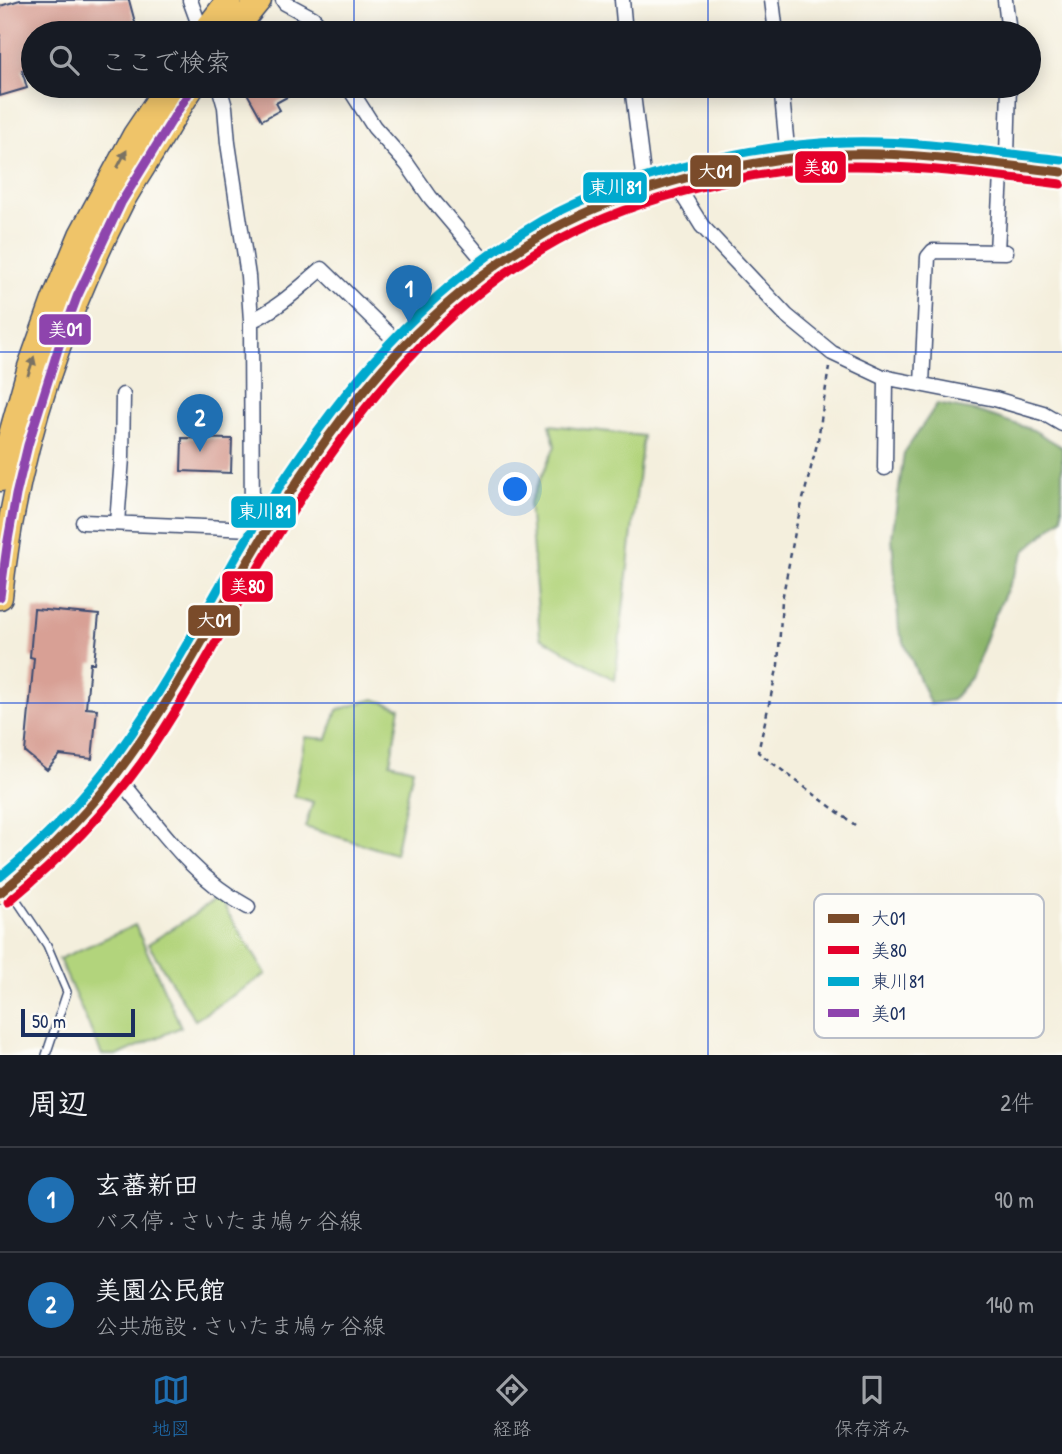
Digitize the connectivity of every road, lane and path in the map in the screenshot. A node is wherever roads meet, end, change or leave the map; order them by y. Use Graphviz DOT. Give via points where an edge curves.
graph roads {
  1 [pos="190,0"];
  2 [pos="229,0"];
  3 [pos="259,0"];
  4 [pos="283,0"];
  5 [pos="622,0"];
  6 [pos="772,0"];
  7 [pos="1005,0"];
  8 [pos="198,21"];
  9 [pos="212,21"];
  10 [pos="242,21"];
  11 [pos="316,21"];
  12 [pos="624,21"];
  13 [pos="775,21"];
  14 [pos="1008,21"];
  15 [pos="160,98"];
  16 [pos="186,98"];
  17 [pos="222,98"];
  18 [pos="356,98"];
  19 [pos="634,98"];
  20 [pos="782,98"];
  21 [pos="1009,98"];
  22 [pos="789,158"];
  23 [pos="1006,166"];
  24 [pos="1062,172"];
  25 [pos="674,181"];
  26 [pos="645,190"];
  27 [pos="491,270"];
  28 [pos="251,321"];
  29 [pos="401,346"];
  30 [pos="832,353"];
  31 [pos="886,377"];
  32 [pos="922,384"];
  33 [pos="123,395"];
  34 [pos="1062,424"];
  35 [pos="885,468"];
  36 [pos="0,480"];
  37 [pos="83,522"];
  38 [pos="117,523"];
  39 [pos="258,533"];
  40 [pos="0,597"];
  41 [pos="115,778"];
  42 [pos="855,825"];
  43 [pos="0,893"];
  44 [pos="1,902"];
  45 [pos="248,907"];
  46 [pos="46,1055"];
  1 -- 8 [label="street"];
  2 -- 9 [label="highway"];
  3 -- 10 [label="highway"];
  4 -- 11 [label="street"];
  5 -- 12 [label="street"];
  6 -- 13 [label="street"];
  7 -- 14 [label="street"];
  36 -- 15 [label="highway, one-way" via="30,367 81,234"];
  16 -- 40 [label="highway" via="122,202 60,341 20,474"];
  17 -- 28 [label="street"];
  18 -- 27 [label="street"];
  19 -- 26 [label="street"];
  20 -- 22 [label="street"];
  21 -- 23 [label="street"];
  22 -- 23 [label="main road" via="865,154"];
  22 -- 25 [label="main road"];
  23 -- 24 [label="main road"];
  23 -- 32 [label="street" via="1001,174 1001,252 933,251 928,257"];
  25 -- 26 [label="main road"];
  25 -- 30 [label="street" via="702,226 787,316"];
  26 -- 27 [label="main road" via="551,230"];
  27 -- 29 [label="main road"];
  28 -- 29 [label="street" via="269,313 322,268"];
  28 -- 39 [label="street"];
  29 -- 39 [label="main road" via="338,419"];
  30 -- 31 [label="street"];
  30 -- 42 [label="path" via="818,440 782,600 778,665 758,752"];
  31 -- 32 [label="street"];
  31 -- 35 [label="street"];
  32 -- 34 [label="street" via="995,399 1043,413"];
  33 -- 38 [label="street"];
  37 -- 38 [label="street"];
  38 -- 39 [label="street"];
  39 -- 41 [label="main road" via="170,695"];
  41 -- 43 [label="main road" via="50,850"];
  41 -- 45 [label="street" via="174,848 212,884"];
  44 -- 46 [label="lane" via="12,896 18,902 47,946 66,992"];
}
